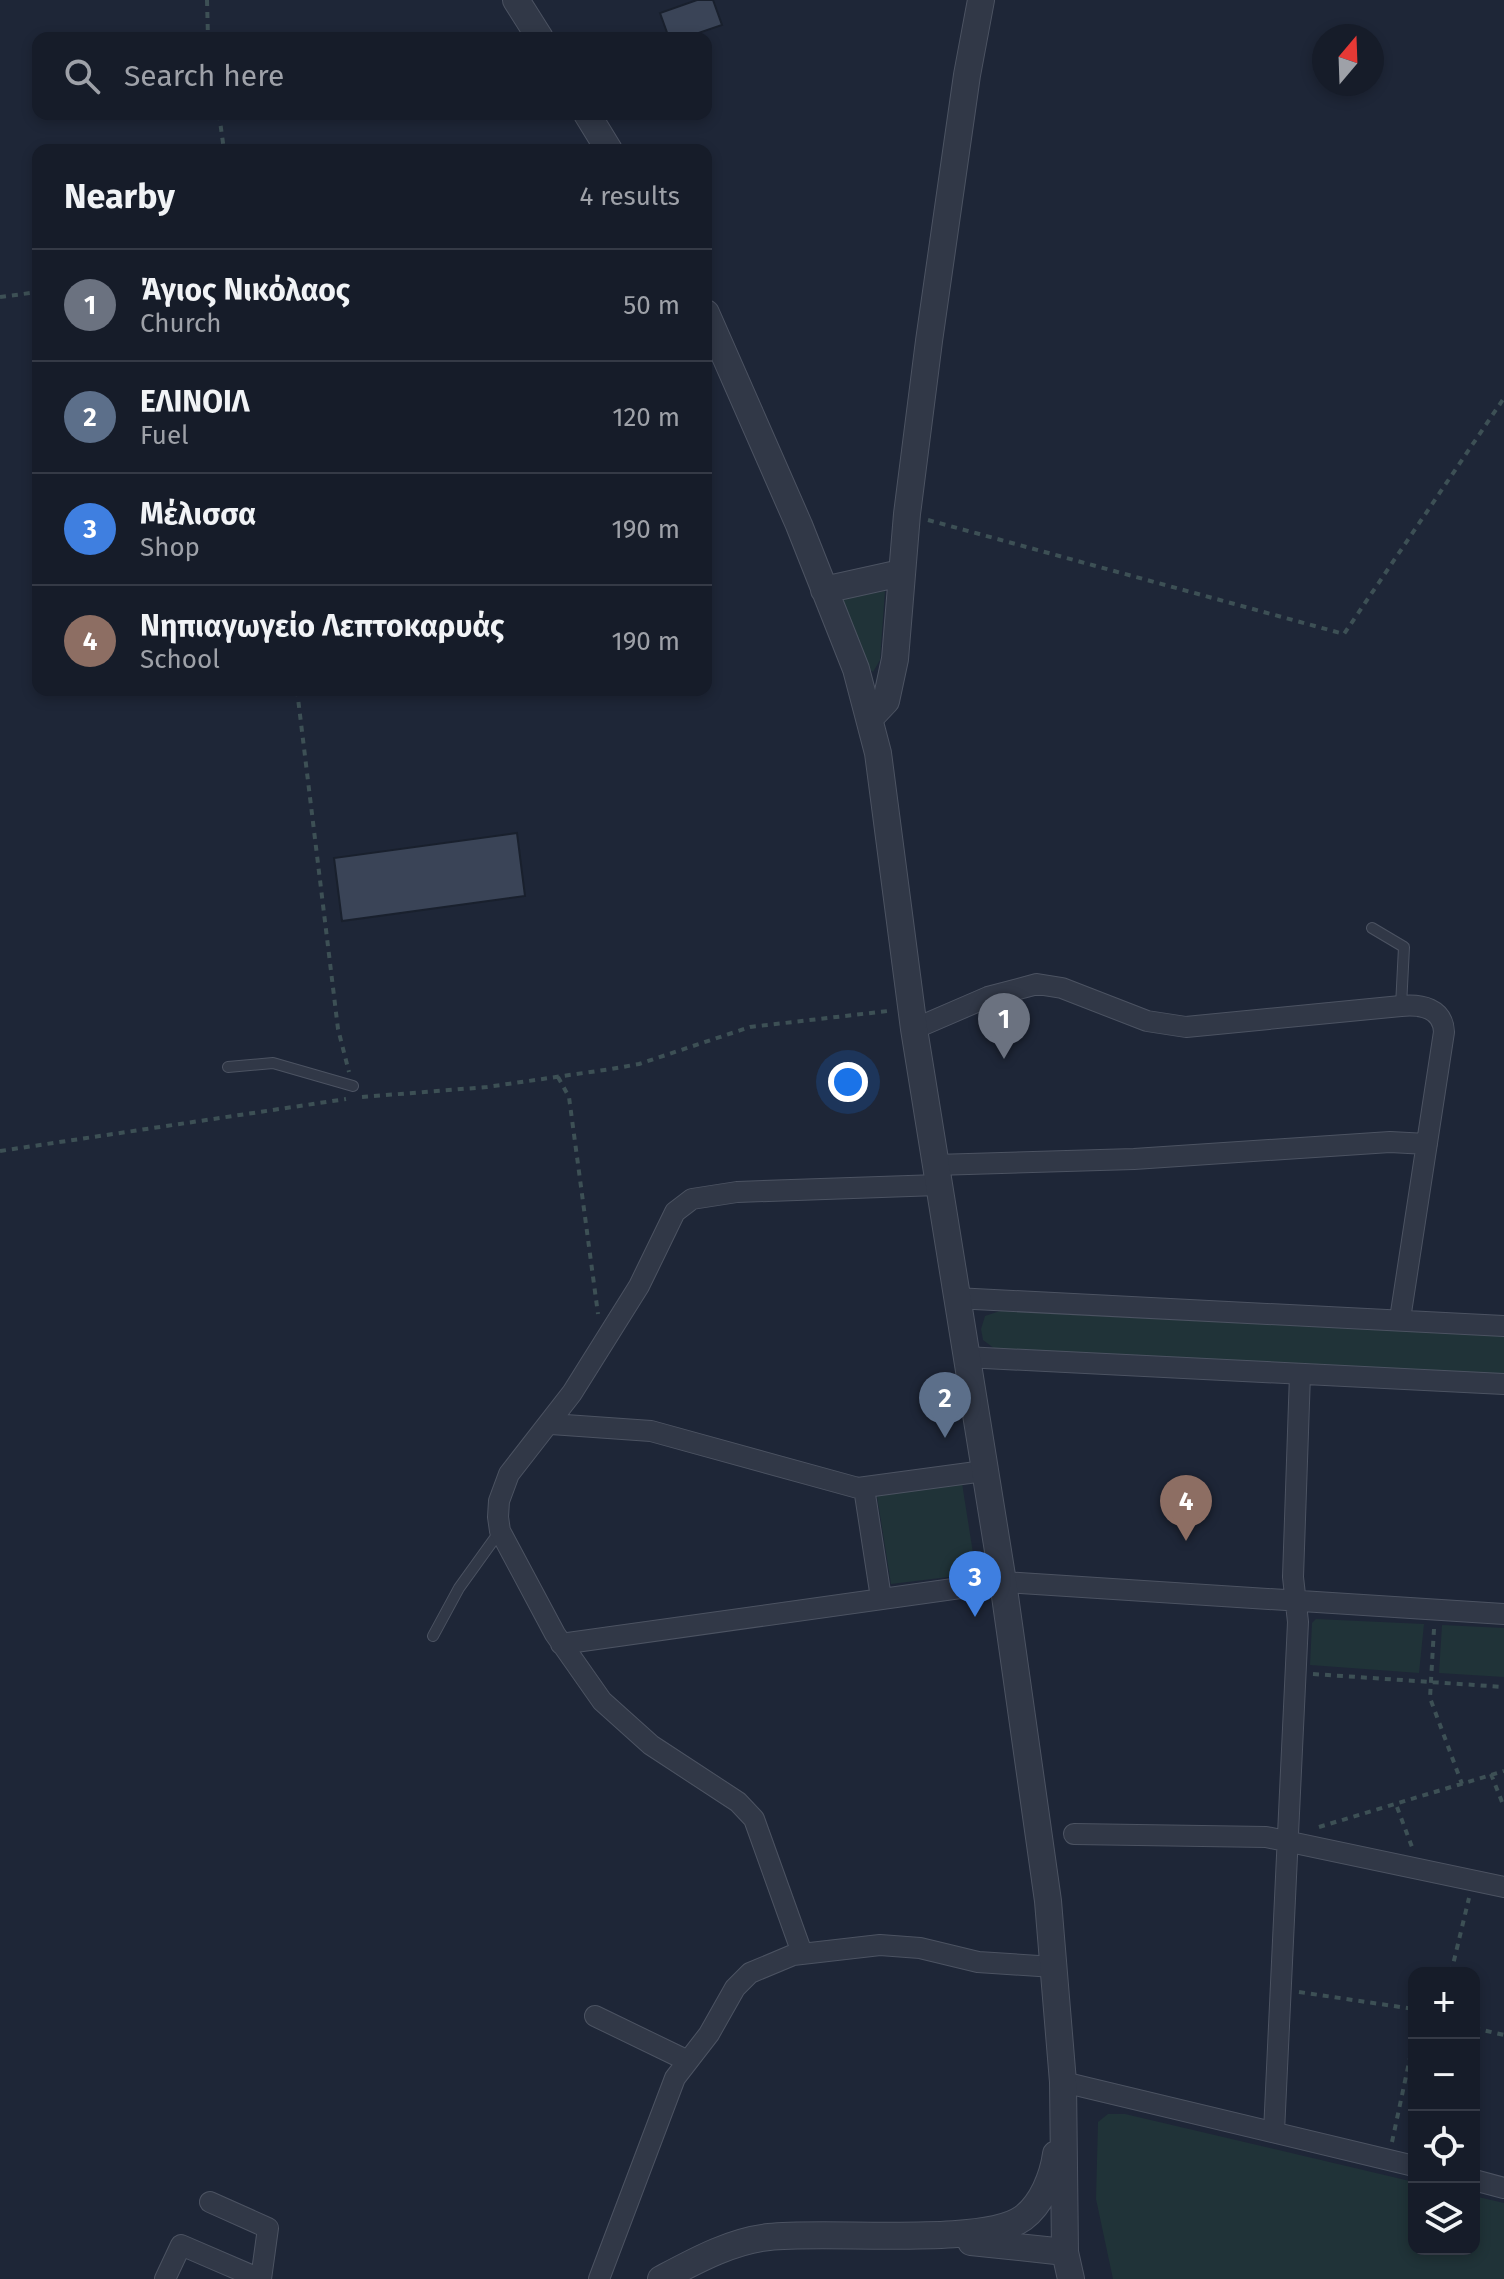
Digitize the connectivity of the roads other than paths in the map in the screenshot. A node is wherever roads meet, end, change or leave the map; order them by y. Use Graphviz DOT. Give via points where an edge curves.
graph roads {
  1 [pos="516,0"];
  2 [pos="981,0"];
  3 [pos="536,32"];
  4 [pos="591,120"];
  5 [pos="605,144"];
  6 [pos="712,327"];
  7 [pos="901,573"];
  8 [pos="824,590"];
  9 [pos="870,718"];
  10 [pos="1372,928"];
  11 [pos="1401,1006"];
  12 [pos="913,1019"];
  13 [pos="228,1067"];
  14 [pos="353,1086"];
  15 [pos="1427,1144"];
  16 [pos="937,1175"];
  17 [pos="955,1298"];
  18 [pos="1400,1319"];
  19 [pos="1504,1326"];
  20 [pos="965,1357"];
  21 [pos="1300,1374"];
  22 [pos="1504,1384"];
  23 [pos="551,1424"];
  24 [pos="984,1471"];
  25 [pos="864,1488"];
  26 [pos="500,1531"];
  27 [pos="1003,1582"];
  28 [pos="881,1598"];
  29 [pos="1297,1601"];
  30 [pos="1504,1614"];
  31 [pos="433,1636"];
  32 [pos="561,1644"];
  33 [pos="1074,1834"];
  34 [pos="1288,1840"];
  35 [pos="1504,1887"];
  36 [pos="802,1953"];
  37 [pos="1054,1967"];
  38 [pos="595,2016"];
  39 [pos="688,2061"];
  40 [pos="1063,2082"];
  41 [pos="1062,2119"];
  42 [pos="1274,2132"];
  43 [pos="1408,2165"];
  44 [pos="1480,2182"];
  45 [pos="1504,2188"];
  46 [pos="210,2202"];
  47 [pos="887,2234"];
  48 [pos="1065,2252"];
  49 [pos="165,2279"];
  50 [pos="260,2279"];
  51 [pos="599,2279"];
  52 [pos="661,2279"];
  53 [pos="1071,2279"];
  1 -- 3 [label="street"];
  2 -- 7 [label="street" via="948,199"];
  4 -- 5 [label="street"];
  6 -- 8 [label="street"];
  7 -- 8 [label="street"];
  7 -- 9 [label="street" via="891,689"];
  8 -- 9 [label="street"];
  9 -- 12 [label="street"];
  10 -- 11 [label="lane" via="1404,947"];
  11 -- 12 [label="street" via="1186,1027 1147,1021 1062,988 1037,984"];
  11 -- 15 [label="street" via="1428,1008 1443,1022"];
  12 -- 16 [label="street"];
  13 -- 14 [label="lane" via="273,1063"];
  15 -- 16 [label="street" via="1390,1142"];
  15 -- 18 [label="street"];
  16 -- 17 [label="street"];
  16 -- 23 [label="street" via="692,1199 672,1216 639,1286"];
  17 -- 18 [label="street"];
  17 -- 20 [label="street"];
  18 -- 19 [label="street"];
  20 -- 21 [label="street"];
  20 -- 24 [label="street"];
  21 -- 22 [label="street"];
  21 -- 29 [label="street" via="1293,1559"];
  23 -- 25 [label="street" via="651,1431"];
  23 -- 26 [label="street" via="509,1474 499,1501"];
  24 -- 25 [label="street"];
  24 -- 27 [label="street"];
  25 -- 28 [label="street"];
  26 -- 31 [label="lane"];
  26 -- 32 [label="street"];
  27 -- 28 [label="street"];
  27 -- 29 [label="street"];
  27 -- 37 [label="street"];
  28 -- 32 [label="street"];
  29 -- 30 [label="street"];
  29 -- 34 [label="street"];
  32 -- 36 [label="street" via="602,1701 628,1726 738,1802 754,1819"];
  33 -- 34 [label="street"];
  34 -- 35 [label="street"];
  34 -- 42 [label="street"];
  36 -- 37 [label="street" via="896,1944 978,1962"];
  36 -- 39 [label="street" via="768,1963 742,1980"];
  37 -- 40 [label="street"];
  38 -- 39 [label="street"];
  39 -- 51 [label="street" via="665,2100"];
  40 -- 41 [label="street"];
  40 -- 42 [label="street"];
  41 -- 47 [label="street" via="1055,2165 1036,2205 1023,2218 986,2232"];
  41 -- 48 [label="street"];
  42 -- 43 [label="street"];
  44 -- 45 [label="street"];
  46 -- 50 [label="street" via="268,2228"];
  47 -- 48 [label="street"];
  47 -- 52 [label="street" via="766,2237 714,2252"];
  48 -- 53 [label="street"];
  49 -- 50 [label="street" via="181,2245"];
}
